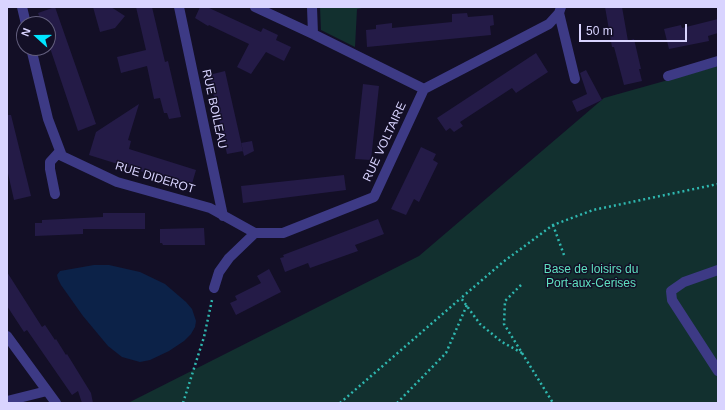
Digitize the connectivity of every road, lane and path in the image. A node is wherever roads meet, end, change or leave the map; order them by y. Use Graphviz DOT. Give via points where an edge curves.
graph roads {
  1 [pos="179,7"];
  2 [pos="255,7"];
  3 [pos="312,7"];
  4 [pos="560,10"];
  5 [pos="313,34"];
  6 [pos="33,56"];
  7 [pos="718,61"];
  8 [pos="668,76"];
  9 [pos="576,79"];
  10 [pos="424,88"];
  11 [pos="60,151"];
  12 [pos="718,184"];
  13 [pos="55,194"];
  14 [pos="223,216"];
  15 [pos="553,225"];
  16 [pos="254,233"];
  17 [pos="564,255"];
  18 [pos="718,270"];
  19 [pos="521,285"];
  20 [pos="214,288"];
  21 [pos="460,298"];
  22 [pos="467,304"];
  23 [pos="7,336"];
  24 [pos="522,354"];
  25 [pos="718,371"];
  26 [pos="47,391"];
  27 [pos="7,401"];
  28 [pos="56,403"];
  29 [pos="183,403"];
  30 [pos="340,403"];
  31 [pos="397,403"];
  32 [pos="552,403"];
  1 -- 14 [label="street, RUE BOILEAU"];
  2 -- 5 [label="street"];
  3 -- 5 [label="street"];
  4 -- 9 [label="street"];
  4 -- 10 [label="street" via="549,24"];
  5 -- 10 [label="street"];
  6 -- 11 [label="street" via="48,119"];
  7 -- 8 [label="street"];
  10 -- 16 [label="street, RUE VOLTAIRE" via="374,197 283,233"];
  11 -- 13 [label="street" via="50,162"];
  11 -- 14 [label="street, RUE DIDEROT" via="62,156 117,182 210,208"];
  12 -- 15 [label="path" via="593,210"];
  14 -- 16 [label="street, RUE DIDEROT"];
  15 -- 17 [label="path"];
  15 -- 21 [label="path"];
  16 -- 20 [label="street" via="229,258"];
  18 -- 25 [label="street" via="684,282 671,291 672,300"];
  19 -- 24 [label="path" via="505,301 504,324"];
  20 -- 29 [label="path" via="204,337"];
  21 -- 22 [label="path"];
  21 -- 30 [label="path"];
  22 -- 24 [label="path" via="480,324"];
  22 -- 31 [label="path" via="446,352"];
  23 -- 26 [label="street"];
  24 -- 32 [label="path"];
  26 -- 27 [label="street"];
  26 -- 28 [label="street"];
}
